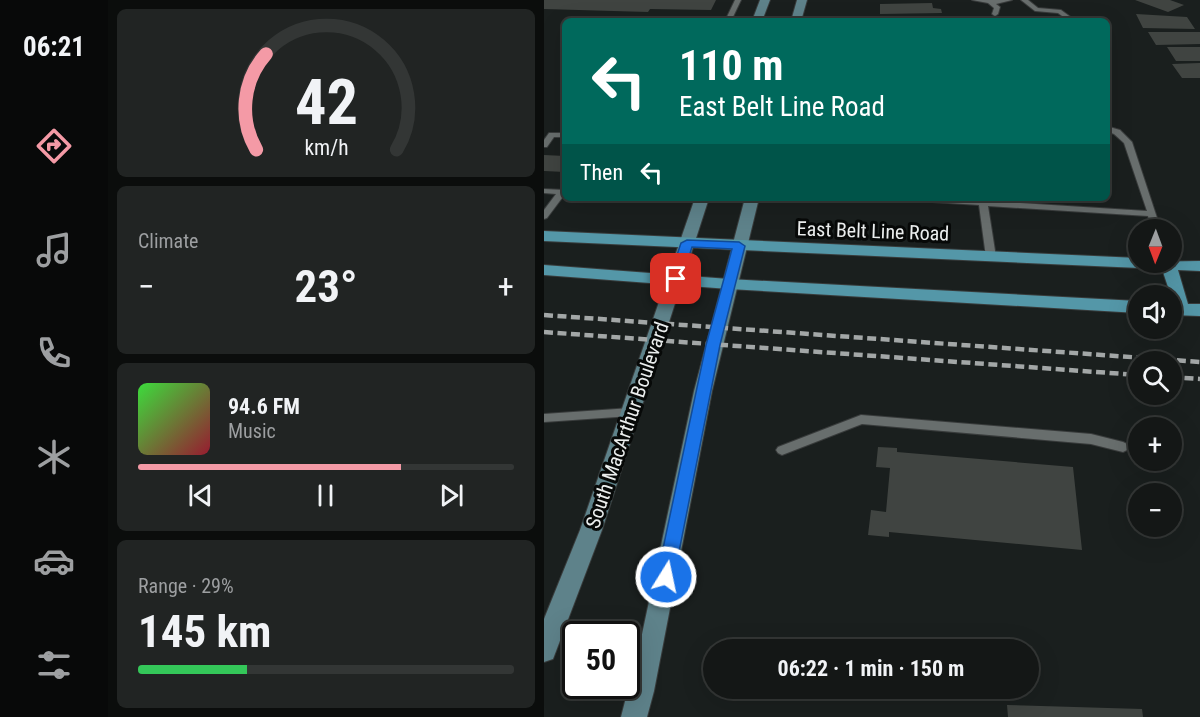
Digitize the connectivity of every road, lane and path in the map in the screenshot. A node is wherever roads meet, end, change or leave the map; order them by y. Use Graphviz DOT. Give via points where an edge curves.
graph roads {
  1 [pos="738,0"];
  2 [pos="765,0"];
  3 [pos="802,0"];
  4 [pos="975,0"];
  5 [pos="1009,0"];
  6 [pos="1024,0"];
  7 [pos="1040,0"];
  8 [pos="991,3"];
  9 [pos="1054,11"];
  10 [pos="995,14"];
  11 [pos="729,18"];
  12 [pos="758,18"];
  13 [pos="797,18"];
  14 [pos="1072,18"];
  15 [pos="1110,129"];
  16 [pos="562,135"];
  17 [pos="544,145"];
  18 [pos="544,190"];
  19 [pos="562,192"];
  20 [pos="562,193"];
  21 [pos="701,201"];
  22 [pos="751,201"];
  23 [pos="982,201"];
  24 [pos="994,201"];
  25 [pos="1152,214"];
  26 [pos="544,216"];
  27 [pos="1154,219"];
  28 [pos="544,236"];
  29 [pos="687,243"];
  30 [pos="739,246"];
  31 [pos="991,256"];
  32 [pos="1128,261"];
  33 [pos="1182,264"];
  34 [pos="1200,266"];
  35 [pos="544,270"];
  36 [pos="676,279"];
  37 [pos="729,284"];
  38 [pos="1128,306"];
  39 [pos="1182,309"];
  40 [pos="1200,310"];
  41 [pos="631,412"];
  42 [pos="544,418"];
  43 [pos="1123,447"];
  44 [pos="782,450"];
  45 [pos="544,650"];
  46 [pos="634,717"];
  1 -- 11 [label="lane"];
  2 -- 12 [label="main road"];
  3 -- 13 [label="main road"];
  4 -- 8 [label="lane"];
  5 -- 8 [label="lane"];
  6 -- 9 [label="lane" via="1037,10"];
  7 -- 9 [label="lane"];
  8 -- 10 [label="lane" via="997,7"];
  9 -- 14 [label="lane"];
  15 -- 25 [label="lane" via="1128,142"];
  16 -- 17 [label="lane" via="552,135"];
  18 -- 19 [label="lane"];
  20 -- 26 [label="lane"];
  21 -- 29 [label="main road, South MacArthur Boulevard"];
  22 -- 30 [label="main road"];
  23 -- 31 [label="lane"];
  24 -- 25 [label="lane"];
  25 -- 27 [label="lane"];
  28 -- 29 [label="main road, East Belt Line Road"];
  29 -- 30 [label="main road, East Belt Line Road"];
  29 -- 36 [label="main road, South MacArthur Boulevard"];
  30 -- 31 [label="main road, East Belt Line Road"];
  30 -- 37 [label="main road"];
  31 -- 32 [label="main road, East Belt Line Road"];
  33 -- 34 [label="main road, East Belt Line Road"];
  35 -- 36 [label="main road"];
  36 -- 37 [label="main road"];
  36 -- 41 [label="main road, South MacArthur Boulevard"];
  37 -- 38 [label="main road"];
  37 -- 46 [label="main road" via="682,487 649,666"];
  39 -- 40 [label="main road"];
  41 -- 42 [label="lane"];
  41 -- 45 [label="main road, South MacArthur Boulevard"];
  43 -- 44 [label="lane" via="1091,439 861,419"];
}
